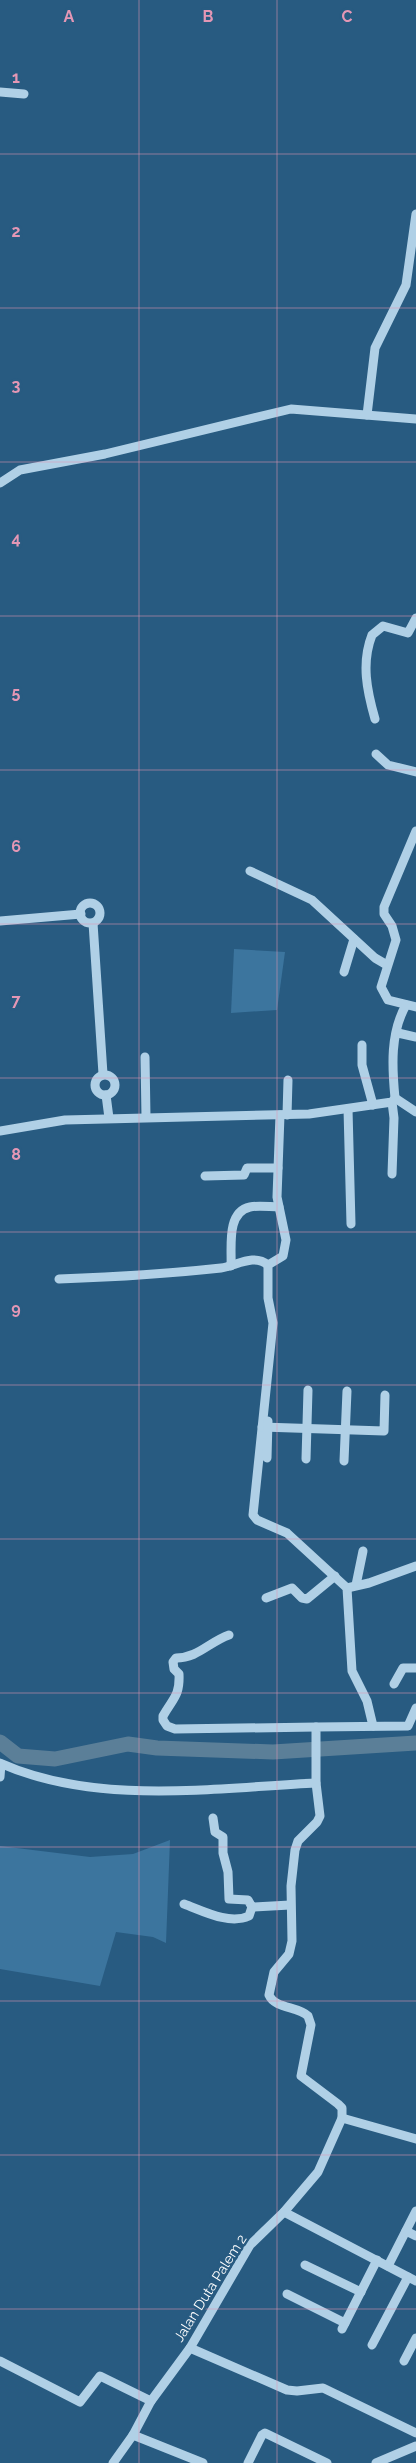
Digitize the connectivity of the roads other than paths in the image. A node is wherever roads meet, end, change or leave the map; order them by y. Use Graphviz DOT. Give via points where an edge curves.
graph roads {
  1 [pos="0,92"];
  2 [pos="24,94"];
  3 [pos="416,214"];
  4 [pos="412,265"];
  5 [pos="367,415"];
  6 [pos="416,419"];
  7 [pos="0,482"];
  8 [pos="416,618"];
  9 [pos="375,719"];
  10 [pos="376,754"];
  11 [pos="416,772"];
  12 [pos="416,831"];
  13 [pos="250,870"];
  14 [pos="81,914"];
  15 [pos="0,921"];
  16 [pos="93,923"];
  17 [pos="354,940"];
  18 [pos="387,965"];
  19 [pos="344,972"];
  20 [pos="406,1005"];
  21 [pos="416,1007"];
  22 [pos="398,1033"];
  23 [pos="416,1037"];
  24 [pos="362,1045"];
  25 [pos="145,1057"];
  26 [pos="103,1074"];
  27 [pos="288,1080"];
  28 [pos="106,1095"];
  29 [pos="393,1100"];
  30 [pos="373,1105"];
  31 [pos="348,1109"];
  32 [pos="416,1112"];
  33 [pos="284,1115"];
  34 [pos="146,1117"];
  35 [pos="109,1118"];
  36 [pos="0,1131"];
  37 [pos="278,1168"];
  38 [pos="392,1174"];
  39 [pos="205,1176"];
  40 [pos="279,1207"];
  41 [pos="352,1224"];
  42 [pos="268,1265"];
  43 [pos="230,1266"];
  44 [pos="59,1278"];
  45 [pos="270,1386"];
  46 [pos="308,1390"];
  47 [pos="347,1391"];
  48 [pos="385,1395"];
  49 [pos="265,1427"];
  50 [pos="307,1428"];
  51 [pos="346,1429"];
  52 [pos="267,1458"];
  53 [pos="306,1459"];
  54 [pos="344,1461"];
  55 [pos="364,1551"];
  56 [pos="415,1569"];
  57 [pos="335,1576"];
  58 [pos="356,1585"];
  59 [pos="347,1588"];
  60 [pos="266,1598"];
  61 [pos="229,1635"];
  62 [pos="416,1668"];
  63 [pos="394,1684"];
  64 [pos="416,1708"];
  65 [pos="373,1726"];
  66 [pos="316,1727"];
  67 [pos="0,1763"];
  68 [pos="0,1777"];
  69 [pos="316,1782"];
  70 [pos="213,1818"];
  71 [pos="184,1904"];
  72 [pos="290,1905"];
  73 [pos="252,1907"];
  74 [pos="342,2118"];
  75 [pos="416,2139"];
  76 [pos="416,2211"];
  77 [pos="284,2212"];
  78 [pos="406,2231"];
  79 [pos="416,2236"];
  80 [pos="377,2260"];
  81 [pos="305,2265"];
  82 [pos="388,2266"];
  83 [pos="412,2279"];
  84 [pos="361,2292"];
  85 [pos="287,2294"];
  86 [pos="416,2338"];
  87 [pos="372,2345"];
  88 [pos="190,2348"];
  89 [pos="0,2361"];
  90 [pos="404,2361"];
  91 [pos="151,2401"];
  92 [pos="416,2432"];
  93 [pos="132,2435"];
  94 [pos="416,2446"];
  95 [pos="192,2461"];
  96 [pos="113,2463"];
  97 [pos="203,2463"];
  98 [pos="248,2463"];
  99 [pos="327,2463"];
  100 [pos="376,2463"];
  1 -- 2 [label="street"];
  3 -- 4 [label="street"];
  4 -- 5 [label="street" via="406,285 376,344"];
  5 -- 6 [label="street"];
  5 -- 7 [label="street" via="291,409 105,454 20,470"];
  8 -- 9 [label="street" via="408,633 383,626 372,635 366,690"];
  10 -- 11 [label="street" via="388,765"];
  12 -- 18 [label="street" via="384,907 396,940"];
  13 -- 17 [label="street" via="312,900"];
  14 -- 15 [label="street"];
  14 -- 16 [label="street" via="86,922"];
  14 -- 16 [label="street" via="85,905 95,904 100,912"];
  16 -- 26 [label="street"];
  17 -- 18 [label="street"];
  17 -- 19 [label="street"];
  18 -- 20 [label="street" via="382,992 388,1000"];
  20 -- 21 [label="street"];
  20 -- 22 [label="street" via="400,1016"];
  22 -- 23 [label="street"];
  22 -- 29 [label="street" via="392,1056"];
  24 -- 30 [label="street" via="362,1065"];
  25 -- 34 [label="street"];
  26 -- 28 [label="street" via="94,1084 96,1091"];
  26 -- 28 [label="street" via="115,1082 114,1089"];
  27 -- 33 [label="street"];
  28 -- 35 [label="street"];
  29 -- 30 [label="street"];
  29 -- 32 [label="street"];
  29 -- 38 [label="street"];
  30 -- 31 [label="street"];
  31 -- 33 [label="street"];
  31 -- 41 [label="street"];
  33 -- 34 [label="street"];
  33 -- 37 [label="street"];
  34 -- 35 [label="street"];
  35 -- 36 [label="street" via="40,1122"];
  37 -- 39 [label="street" via="247,1168 244,1174"];
  37 -- 40 [label="street"];
  40 -- 42 [label="street" via="286,1240 285,1252 280,1259"];
  40 -- 43 [label="street" via="252,1206 237,1215 233,1224"];
  42 -- 43 [label="street" via="253,1260"];
  42 -- 49 [label="street" via="268,1298 273,1323"];
  43 -- 44 [label="street" via="139,1277"];
  45 -- 49 [label="street"];
  46 -- 50 [label="street"];
  47 -- 51 [label="street"];
  48 -- 51 [label="street" via="384,1431"];
  49 -- 50 [label="street"];
  49 -- 52 [label="street"];
  49 -- 57 [label="street" via="254,1517 287,1533"];
  50 -- 51 [label="street"];
  50 -- 53 [label="street"];
  51 -- 54 [label="street"];
  55 -- 58 [label="street"];
  56 -- 58 [label="street"];
  57 -- 59 [label="street"];
  57 -- 60 [label="street" via="307,1599 292,1588"];
  58 -- 59 [label="street"];
  59 -- 65 [label="street" via="352,1671 367,1701"];
  61 -- 66 [label="street" via="197,1655 176,1658 173,1662 179,1674 179,1692 163,1716 168,1726 175,1729"];
  62 -- 63 [label="street" via="403,1668"];
  64 -- 65 [label="street" via="408,1726"];
  65 -- 66 [label="street"];
  66 -- 69 [label="street"];
  67 -- 68 [label="street"];
  67 -- 69 [label="street" via="42,1778 149,1792"];
  69 -- 72 [label="street" via="320,1816 298,1842 292,1865"];
  70 -- 73 [label="street" via="215,1832 223,1837 222,1853 228,1872 229,1899 248,1900"];
  71 -- 73 [label="street" via="212,1915 237,1918 249,1916"];
  72 -- 73 [label="street"];
  72 -- 74 [label="street" via="292,1941 289,1954 274,1972 269,1995 272,2000 305,2013 310,2020 301,2076 342,2108"];
  74 -- 75 [label="street"];
  74 -- 77 [label="street, Jalan Duta Palem 2" via="318,2172"];
  76 -- 78 [label="street"];
  77 -- 80 [label="street"];
  77 -- 88 [label="street, Jalan Duta Palem 2" via="250,2245"];
  78 -- 79 [label="street"];
  78 -- 82 [label="street"];
  80 -- 82 [label="street"];
  80 -- 84 [label="street"];
  81 -- 84 [label="street"];
  82 -- 83 [label="street"];
  83 -- 87 [label="street"];
  84 -- 85 [label="street" via="344,2326"];
  86 -- 90 [label="street"];
  88 -- 91 [label="street, Jalan Duta Palem 2"];
  88 -- 92 [label="street" via="287,2390 322,2388"];
  89 -- 91 [label="street" via="80,2402 100,2376"];
  91 -- 93 [label="street, Jalan Duta Palem 2"];
  93 -- 95 [label="street"];
  93 -- 96 [label="street, Jalan Duta Palem 2"];
  94 -- 100 [label="street"];
  95 -- 97 [label="street"];
  98 -- 99 [label="street" via="265,2433"];
}
